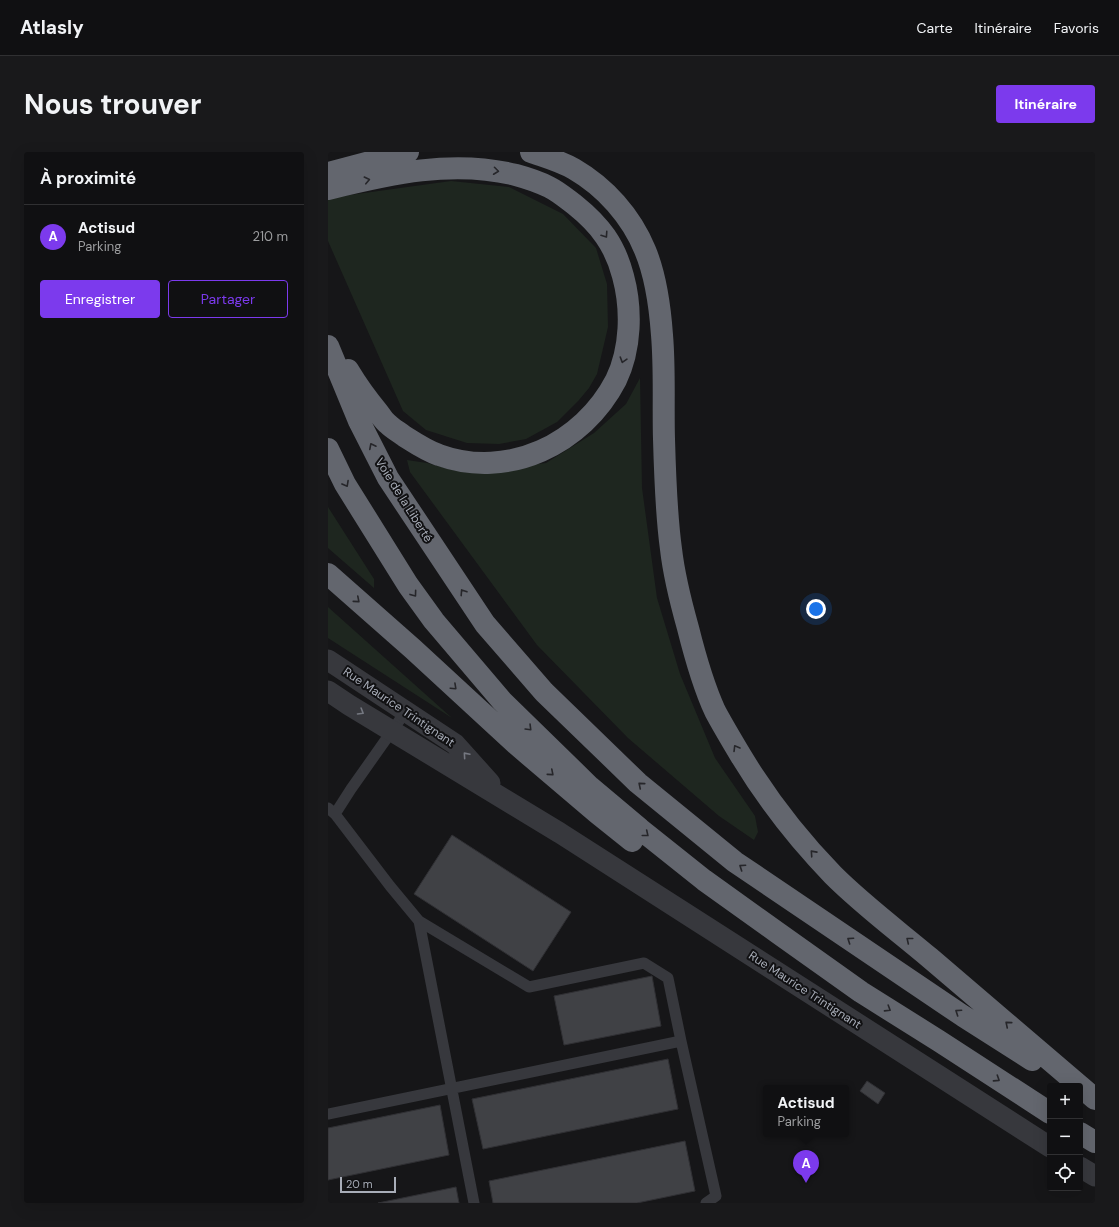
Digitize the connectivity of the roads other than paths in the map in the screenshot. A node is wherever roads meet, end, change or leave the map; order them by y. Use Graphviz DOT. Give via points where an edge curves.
graph roads {
  1 [pos="408,152"];
  2 [pos="530,152"];
  3 [pos="328,184"];
  4 [pos="328,339"];
  5 [pos="328,346"];
  6 [pos="328,449"];
  7 [pos="328,574"];
  8 [pos="328,660"];
  9 [pos="328,691"];
  10 [pos="406,711"];
  11 [pos="392,731"];
  12 [pos="332,811"];
  13 [pos="560,833"];
  14 [pos="419,921"];
  15 [pos="861,992"];
  16 [pos="681,1041"];
  17 [pos="1068,1083"];
  18 [pos="1076,1083"];
  19 [pos="452,1088"];
  20 [pos="1083,1089"];
  21 [pos="1083,1092"];
  22 [pos="1095,1099"];
  23 [pos="1047,1111"];
  24 [pos="328,1114"];
  25 [pos="1083,1135"];
  26 [pos="1095,1142"];
  27 [pos="1047,1145"];
  28 [pos="1083,1168"];
  29 [pos="1095,1176"];
  30 [pos="474,1203"];
  31 [pos="706,1203"];
  1 -- 3 [label="highway"];
  18 -- 2 [label="highway, one-way" via="875,914 834,876 795,833 758,784 733,743 716,711 700,670 678,589 671,552 664,435 663,336 654,278 646,251 633,225 595,183 572,168"];
  3 -- 4 [label="highway, one-way" via="448,168 503,172 547,186 564,196 600,227 620,264 629,317 624,358 616,379 606,397 585,423 557,444 540,452 519,459 478,463 438,455 388,424 361,391"];
  17 -- 5 [label="highway, Voie de la Liberté, one-way" via="963,1016 735,862 638,783 544,692 485,624 388,478 359,421"];
  6 -- 15 [label="highway, one-way" via="345,484 408,585 434,621 502,701 590,786 640,829 704,880"];
  7 -- 15 [label="highway, one-way" via="516,744 650,856 708,900 768,940"];
  8 -- 10 [label="street, Rue Maurice Trintignant"];
  9 -- 11 [label="street, Rue Maurice Trintignant, one-way"];
  10 -- 11 [label="lane"];
  13 -- 10 [label="street, Rue Maurice Trintignant, one-way" via="489,782 455,744"];
  11 -- 12 [label="lane"];
  11 -- 13 [label="street, Rue Maurice Trintignant"];
  12 -- 14 [label="lane"];
  13 -- 27 [label="street, Rue Maurice Trintignant"];
  14 -- 16 [label="lane" via="529,987 644,963 668,978"];
  14 -- 19 [label="lane"];
  15 -- 23 [label="highway, one-way"];
  16 -- 19 [label="lane"];
  16 -- 31 [label="lane" via="716,1196"];
  19 -- 24 [label="lane"];
  19 -- 30 [label="lane"];
  20 -- 22 [label="highway"];
  21 -- 22 [label="highway"];
  25 -- 26 [label="highway"];
  28 -- 29 [label="street"];
}
